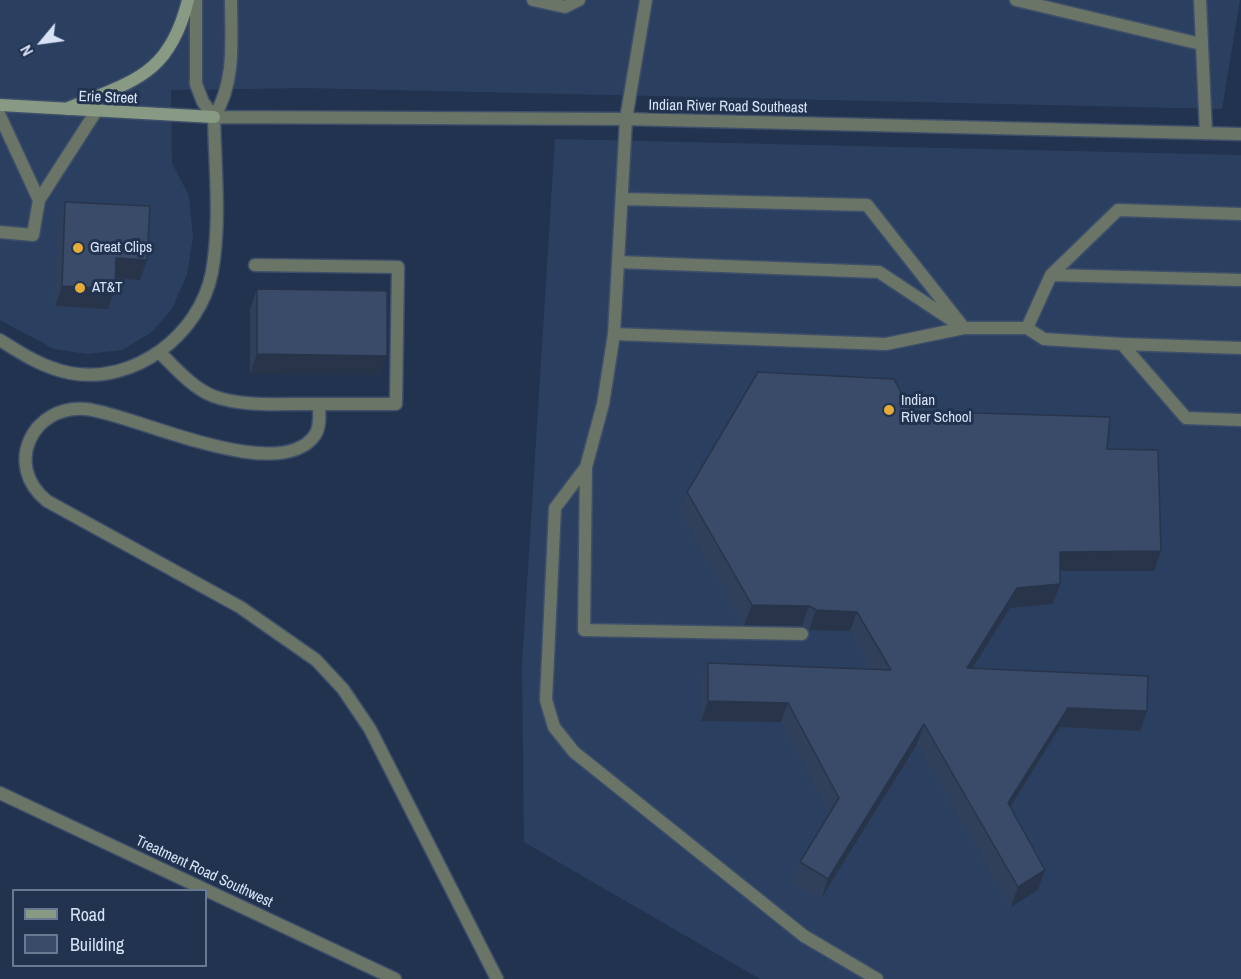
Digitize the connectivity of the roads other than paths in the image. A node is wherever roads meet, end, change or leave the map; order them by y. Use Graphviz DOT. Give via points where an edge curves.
graph roads {
  1 [pos="189,0"];
  2 [pos="196,0"];
  3 [pos="231,0"];
  4 [pos="533,0"];
  5 [pos="579,0"];
  6 [pos="646,0"];
  7 [pos="1016,0"];
  8 [pos="1200,0"];
  9 [pos="1201,44"];
  10 [pos="0,105"];
  11 [pos="62,111"];
  12 [pos="95,112"];
  13 [pos="0,116"];
  14 [pos="214,117"];
  15 [pos="626,119"];
  16 [pos="1206,133"];
  17 [pos="1241,134"];
  18 [pos="623,199"];
  19 [pos="39,200"];
  20 [pos="1241,214"];
  21 [pos="0,232"];
  22 [pos="618,262"];
  23 [pos="255,265"];
  24 [pos="1051,275"];
  25 [pos="1241,280"];
  26 [pos="964,328"];
  27 [pos="1026,328"];
  28 [pos="614,334"];
  29 [pos="0,340"];
  30 [pos="1122,344"];
  31 [pos="1241,348"];
  32 [pos="159,352"];
  33 [pos="319,404"];
  34 [pos="1241,420"];
  35 [pos="586,466"];
  36 [pos="802,634"];
  37 [pos="0,793"];
  38 [pos="204,889"];
  39 [pos="207,890"];
  40 [pos="395,979"];
  41 [pos="496,979"];
  42 [pos="877,979"];
  1 -- 11 [label="street" via="175,42 153,67"];
  2 -- 14 [label="street" via="196,84"];
  3 -- 14 [label="street" via="230,79 222,106"];
  4 -- 5 [label="street" via="565,7"];
  6 -- 15 [label="street"];
  7 -- 9 [label="street"];
  8 -- 9 [label="street"];
  9 -- 16 [label="street"];
  10 -- 11 [label="street, Erie Street"];
  11 -- 12 [label="street, Erie Street"];
  12 -- 14 [label="street, Erie Street"];
  12 -- 19 [label="street"];
  13 -- 19 [label="street"];
  14 -- 15 [label="street, Indian River Road Southeast"];
  14 -- 32 [label="street" via="216,208 212,274 198,309 174,340"];
  15 -- 16 [label="street, Indian River Road Southeast"];
  15 -- 18 [label="street"];
  16 -- 17 [label="street, Indian River Road Southeast"];
  18 -- 22 [label="street"];
  18 -- 26 [label="street" via="867,205"];
  19 -- 21 [label="street" via="33,235"];
  20 -- 24 [label="street" via="1118,210"];
  22 -- 26 [label="street" via="879,272"];
  22 -- 28 [label="street"];
  23 -- 33 [label="street" via="398,267 396,404"];
  24 -- 25 [label="street"];
  24 -- 27 [label="street"];
  26 -- 27 [label="street"];
  26 -- 28 [label="street" via="886,344"];
  27 -- 30 [label="street" via="1044,339"];
  28 -- 35 [label="street" via="603,404"];
  29 -- 32 [label="street" via="48,368 71,374 118,370"];
  30 -- 31 [label="street"];
  30 -- 34 [label="street" via="1186,418"];
  32 -- 33 [label="street" via="193,384 213,395 239,402"];
  33 -- 41 [label="street" via="319,425 314,436 299,448 276,452 202,445 100,412 72,410 52,417 36,429 26,453 26,470 33,487 47,501 240,607 315,660 343,689 370,729"];
  35 -- 36 [label="street" via="585,630"];
  35 -- 42 [label="street" via="555,508 546,700 554,727 574,752 804,936"];
  37 -- 38 [label="street, Treatment Road Southwest"];
  39 -- 40 [label="street, Treatment Road Southwest"];
}
